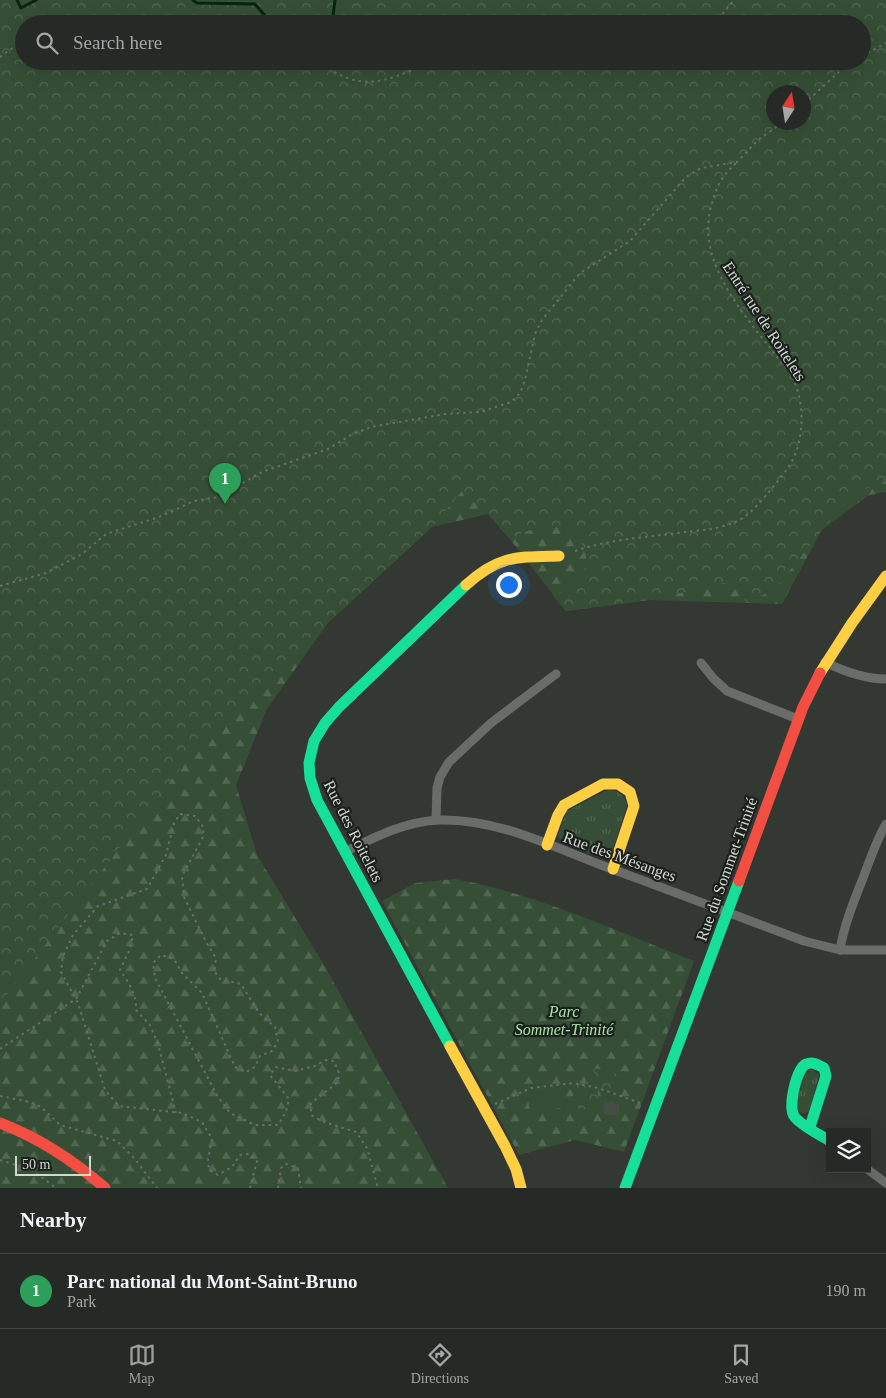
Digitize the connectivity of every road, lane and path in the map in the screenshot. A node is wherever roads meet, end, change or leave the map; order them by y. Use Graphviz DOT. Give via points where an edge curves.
graph roads {
  1 [pos="734,0"];
  2 [pos="722,15"];
  3 [pos="886,43"];
  4 [pos="15,47"];
  5 [pos="871,51"];
  6 [pos="0,57"];
  7 [pos="330,70"];
  8 [pos="411,70"];
  9 [pos="841,70"];
  10 [pos="811,98"];
  11 [pos="772,130"];
  12 [pos="737,162"];
  13 [pos="574,551"];
  14 [pos="559,556"];
  15 [pos="886,576"];
  16 [pos="0,586"];
  17 [pos="825,662"];
  18 [pos="701,663"];
  19 [pos="556,674"];
  20 [pos="886,679"];
  21 [pos="798,720"];
  22 [pos="436,820"];
  23 [pos="886,824"];
  24 [pos="547,845"];
  25 [pos="345,852"];
  26 [pos="612,869"];
  27 [pos="727,912"];
  28 [pos="840,950"];
  29 [pos="886,950"];
  30 [pos="76,999"];
  31 [pos="0,1049"];
  32 [pos="0,1096"];
  33 [pos="485,1108"];
  34 [pos="654,1109"];
  35 [pos="176,1113"];
  36 [pos="0,1123"];
  37 [pos="810,1127"];
  38 [pos="826,1139"];
  39 [pos="0,1160"];
  40 [pos="871,1172"];
  41 [pos="886,1182"];
  42 [pos="56,1188"];
  43 [pos="105,1188"];
  44 [pos="157,1188"];
  45 [pos="250,1188"];
  46 [pos="278,1188"];
  47 [pos="301,1188"];
  48 [pos="378,1188"];
  49 [pos="521,1188"];
  50 [pos="625,1188"];
  1 -- 2 [label="path"];
  3 -- 5 [label="path"];
  4 -- 6 [label="path"];
  7 -- 8 [label="path" via="353,81 374,83"];
  9 -- 10 [label="path"];
  11 -- 12 [label="path, Entré rue de Roitelets"];
  12 -- 13 [label="path, Entré rue de Roitelets" via="723,175 717,187 708,220 710,247 719,274 746,317 791,375 798,393 801,416 797,449 782,475 744,518 703,530 596,544"];
  12 -- 16 [label="path" via="701,168 686,177 630,241 580,273 542,320 535,334 525,380 520,393 511,402 480,412 371,426 328,449 262,472 218,496 194,501 159,517 106,534 82,554 46,573"];
  14 -- 25 [label="street, Rue des Roitelets" via="510,559 483,570 321,729 311,751 310,782"];
  15 -- 17 [label="street, Rue du Sommet-Trinité"];
  17 -- 20 [label="street" via="855,675"];
  17 -- 21 [label="street, Rue du Sommet-Trinité"];
  18 -- 21 [label="street" via="727,691"];
  19 -- 22 [label="street" via="491,722 449,762 438,782"];
  21 -- 27 [label="street, Rue du Sommet-Trinité"];
  22 -- 24 [label="street, Rue des Mésanges" via="486,824"];
  22 -- 25 [label="street, Rue des Mésanges" via="393,829"];
  23 -- 28 [label="street" via="858,893"];
  24 -- 26 [label="street, Rue des Mésanges"];
  24 -- 26 [label="street" via="559,812 567,803 603,784 618,784 630,792 634,806"];
  25 -- 33 [label="street, Rue des Roitelets"];
  26 -- 27 [label="street, Rue des Mésanges"];
  27 -- 28 [label="street, Rue des Mésanges" via="804,941"];
  27 -- 34 [label="street, Rue du Sommet-Trinité"];
  28 -- 29 [label="street, Rue des Mésanges"];
  30 -- 31 [label="path"];
  30 -- 35 [label="path" via="105,1090 119,1106"];
  30 -- 35 [label="path" via="107,941 120,933 133,935 120,970 137,1001 136,1010 150,1025 158,1044"];
  30 -- 48 [label="path" via="61,972 63,956 73,935 98,906 146,889 166,855 174,823 180,814 195,816 204,828 202,839 182,876 184,897 216,958 214,971 220,979 241,984 259,1013 275,1027 278,1042 272,1051 260,1056 255,1067 246,1072 235,1067 202,993 182,973 174,959 161,955 154,963 155,978 218,1097 230,1112 255,1125 278,1125 286,1112 288,1099 270,1075 276,1067 295,1071 326,1060 334,1062 338,1082 311,1103 311,1116 356,1132 366,1148"];
  32 -- 44 [label="path" via="41,1107 60,1125 117,1141"];
  33 -- 34 [label="path" via="531,1088 572,1083 618,1094"];
  33 -- 49 [label="street, Rue des Roitelets" via="513,1161"];
  34 -- 50 [label="street, Rue du Sommet-Trinité"];
  35 -- 45 [label="path" via="202,1122 212,1139 209,1170 218,1175 232,1168 240,1155 249,1154 257,1161"];
  36 -- 43 [label="street" via="46,1144"];
  37 -- 37 [label="street" via="826,1076 822,1066 812,1063 801,1070 791,1105 793,1115"];
  37 -- 38 [label="street"];
  39 -- 42 [label="path" via="32,1170"];
  40 -- 41 [label="street"];
  46 -- 47 [label="path" via="280,1168 286,1164 298,1168"];
}
